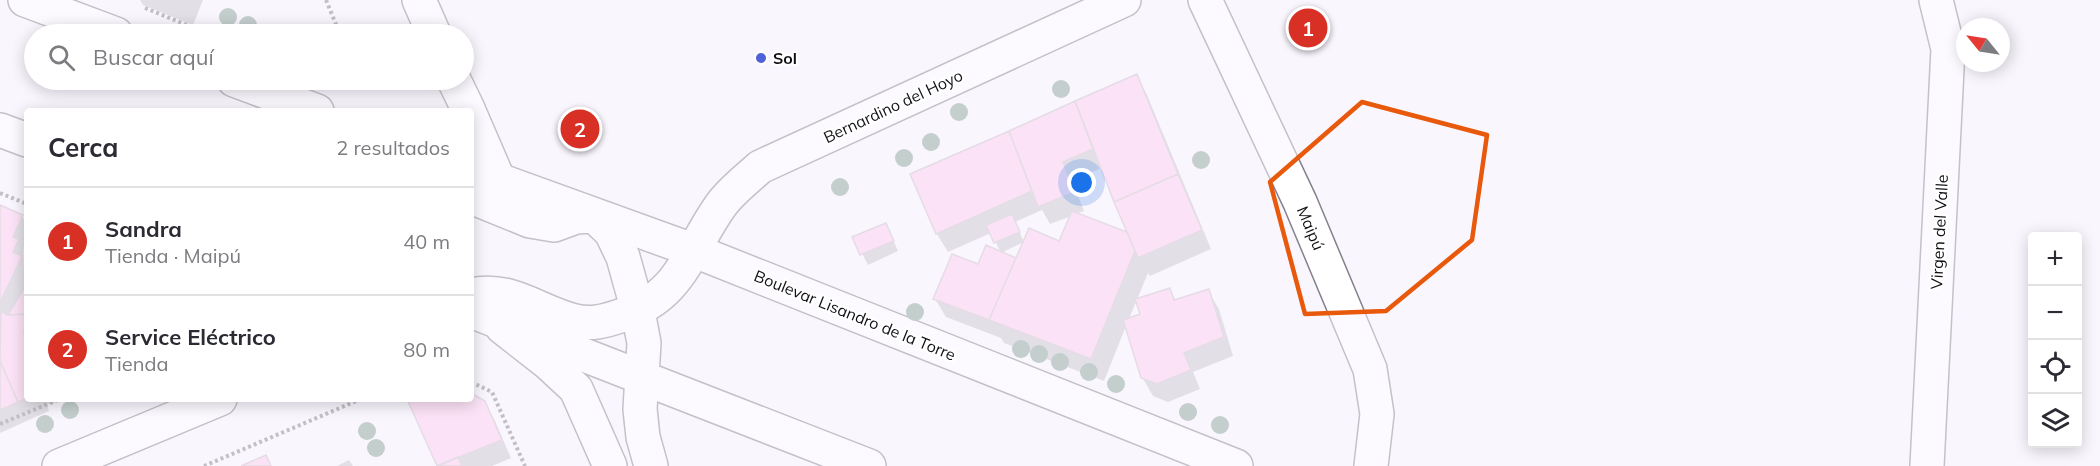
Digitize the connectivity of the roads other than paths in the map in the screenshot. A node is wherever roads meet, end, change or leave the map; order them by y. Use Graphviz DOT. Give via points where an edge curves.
graph roads {
  1 [pos="25,0"];
  2 [pos="419,0"];
  3 [pos="1124,0"];
  4 [pos="1205,0"];
  5 [pos="1936,0"];
  6 [pos="89,24"];
  7 [pos="430,24"];
  8 [pos="261,90"];
  9 [pos="459,90"];
  10 [pos="309,108"];
  11 [pos="468,108"];
  12 [pos="474,129"];
  13 [pos="0,130"];
  14 [pos="24,139"];
  15 [pos="485,176"];
  16 [pos="474,198"];
  17 [pos="594,216"];
  18 [pos="694,251"];
  19 [pos="478,308"];
  20 [pos="638,311"];
  21 [pos="642,378"];
  22 [pos="213,402"];
  23 [pos="59,466"];
  24 [pos="610,466"];
  25 [pos="651,466"];
  26 [pos="869,466"];
  27 [pos="1236,466"];
  28 [pos="1371,466"];
  29 [pos="1927,466"];
  1 -- 6 [label="street"];
  2 -- 7 [label="street"];
  3 -- 18 [label="street, Bernardino del Hoyo" via="760,167 723,202"];
  4 -- 28 [label="street, Maipú" via="1300,202 1370,369 1377,414"];
  5 -- 29 [label="street, Virgen del Valle" via="1948,49"];
  8 -- 10 [label="street"];
  9 -- 11 [label="street"];
  12 -- 15 [label="street"];
  13 -- 14 [label="street"];
  15 -- 17 [label="street, Boulevar Lisandro de la Torre"];
  16 -- 17 [label="street" via="530,221 554,225"];
  17 -- 18 [label="street, Boulevar Lisandro de la Torre"];
  17 -- 20 [label="street" via="611,232 623,257"];
  18 -- 20 [label="street, Bernardino del Hoyo" via="675,281"];
  18 -- 27 [label="street, Boulevar Lisandro de la Torre"];
  19 -- 20 [label="street" via="493,292 590,323"];
  19 -- 21 [label="street"];
  19 -- 24 [label="street" via="576,389"];
  20 -- 21 [label="street" via="644,343"];
  21 -- 25 [label="street" via="640,409"];
  21 -- 26 [label="street"];
  22 -- 23 [label="street"];
}
